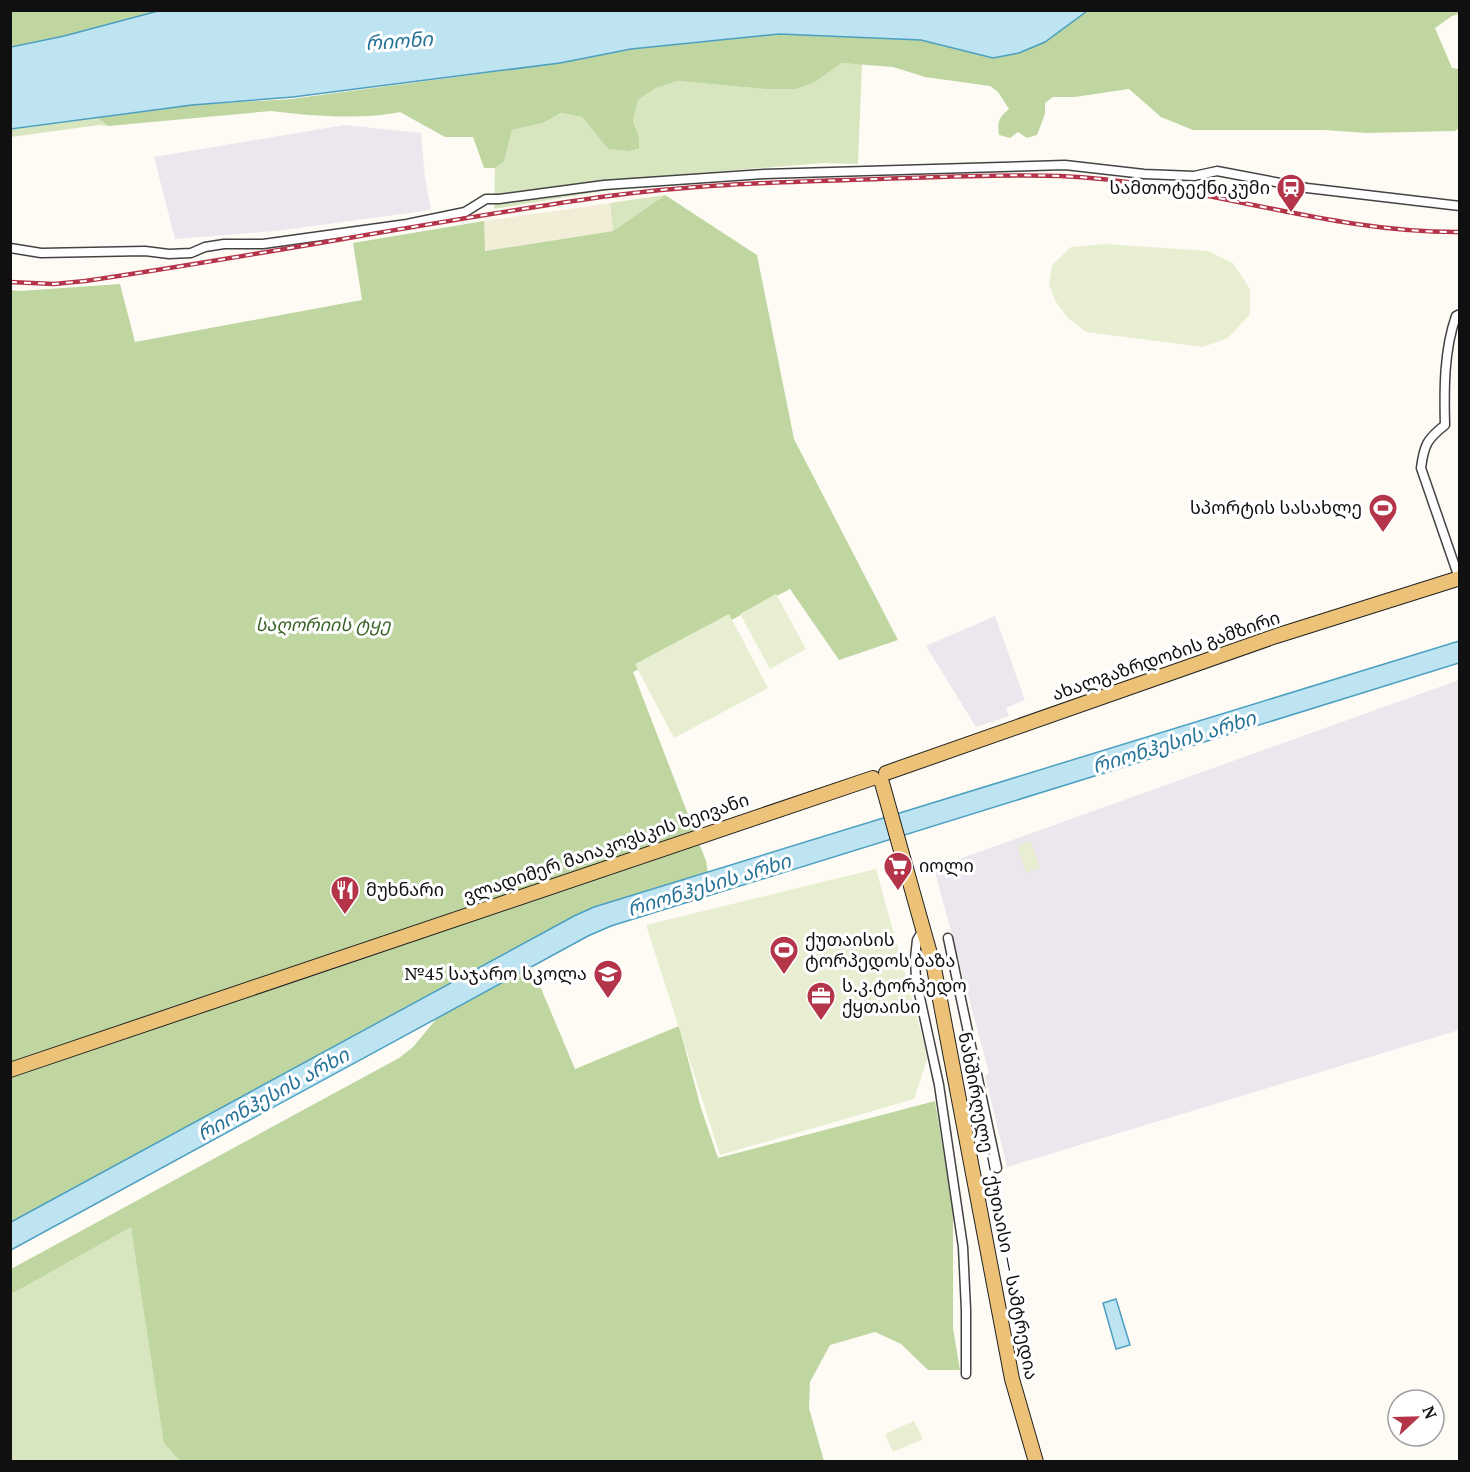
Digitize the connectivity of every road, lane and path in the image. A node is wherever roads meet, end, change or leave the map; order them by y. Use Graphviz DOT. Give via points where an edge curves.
graph roads {
  1 [pos="1460,206"];
  2 [pos="10,248"];
  3 [pos="1460,314"];
  4 [pos="1459,578"];
  5 [pos="880,778"];
  6 [pos="923,929"];
  7 [pos="948,939"];
  8 [pos="10,1070"];
  9 [pos="997,1168"];
  10 [pos="966,1374"];
  11 [pos="1036,1461"];
  1 -- 2 [label="street" via="1307,188 1217,171 1194,176 1065,165 764,174 604,185 486,199 465,212 407,224 263,244 205,246 191,253 41,253"];
  3 -- 4 [label="street" via="1452,326 1446,361 1445,425 1423,449 1421,468"];
  4 -- 5 [label="main road, ახალგაზრდობის გამზირი" via="1276,636 959,746"];
  5 -- 6 [label="main road, ნახშირღელე — ქუთაისი — სამტრედია"];
  5 -- 8 [label="main road, ვლადიმერ მაიაკოვსკის ხეივანი"];
  6 -- 10 [label="street" via="917,940 916,978 939,1085 963,1247"];
  6 -- 11 [label="main road, ნახშირღელე — ქუთაისი — სამტრედია" via="957,1084 1012,1379"];
  7 -- 9 [label="street"];
}
